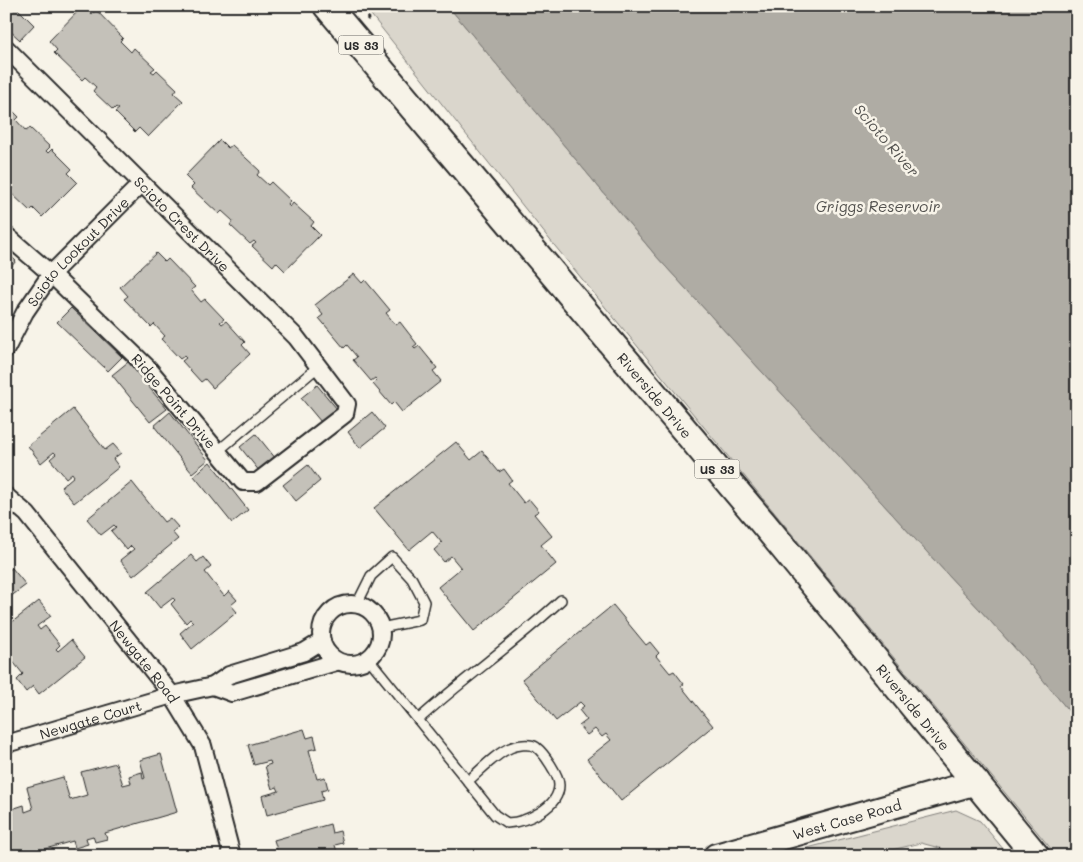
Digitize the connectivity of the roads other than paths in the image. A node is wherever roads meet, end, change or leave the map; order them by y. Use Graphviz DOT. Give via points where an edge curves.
graph roads {
  1 [pos="327,6"];
  2 [pos="6,48"];
  3 [pos="141,184"];
  4 [pos="6,235"];
  5 [pos="51,274"];
  6 [pos="6,349"];
  7 [pos="319,366"];
  8 [pos="347,409"];
  9 [pos="218,451"];
  10 [pos="6,496"];
  11 [pos="560,600"];
  12 [pos="357,604"];
  13 [pos="381,628"];
  14 [pos="322,641"];
  15 [pos="369,659"];
  16 [pos="336,662"];
  17 [pos="213,686"];
  18 [pos="172,695"];
  19 [pos="418,720"];
  20 [pos="6,744"];
  21 [pos="468,782"];
  22 [pos="978,782"];
  23 [pos="232,856"];
  24 [pos="716,856"];
  25 [pos="1036,856"];
  1 -- 22 [label="main road, Riverside Drive / US 33"];
  2 -- 3 [label="street, Scioto Crest Drive"];
  3 -- 5 [label="street, Scioto Lookout Drive"];
  3 -- 7 [label="street, Scioto Crest Drive" via="296,337"];
  4 -- 5 [label="street, Ridge Point Drive"];
  5 -- 6 [label="street, Scioto Lookout Drive" via="25,312"];
  5 -- 9 [label="street, Ridge Point Drive" via="148,368"];
  7 -- 8 [label="street, Scioto Crest Drive" via="347,404"];
  7 -- 9 [label="lane"];
  8 -- 9 [label="street, Ridge Point Drive" via="345,414 257,482 243,482"];
  10 -- 18 [label="street, Newgate Road" via="27,514"];
  11 -- 19 [label="lane"];
  12 -- 13 [label="street" via="376,617"];
  12 -- 13 [label="lane" via="371,576 392,556 412,579 424,602 420,620"];
  12 -- 14 [label="street" via="334,609 326,618"];
  13 -- 15 [label="street" via="382,640"];
  14 -- 16 [label="street" via="326,652"];
  14 -- 17 [label="street" via="304,652 229,675"];
  15 -- 16 [label="street" via="358,664"];
  15 -- 19 [label="lane"];
  16 -- 17 [label="street" via="232,693"];
  17 -- 18 [label="street, Newgate Court"];
  18 -- 20 [label="street, Newgate Court"];
  18 -- 23 [label="street, Newgate Road" via="203,746"];
  19 -- 21 [label="lane"];
  21 -- 21 [label="lane" via="495,815 508,823 533,817 550,804 559,787 557,775 535,746 526,744 510,748"];
  22 -- 24 [label="main road, West Case Road"];
  22 -- 25 [label="main road, Riverside Drive / US 33"];
}
